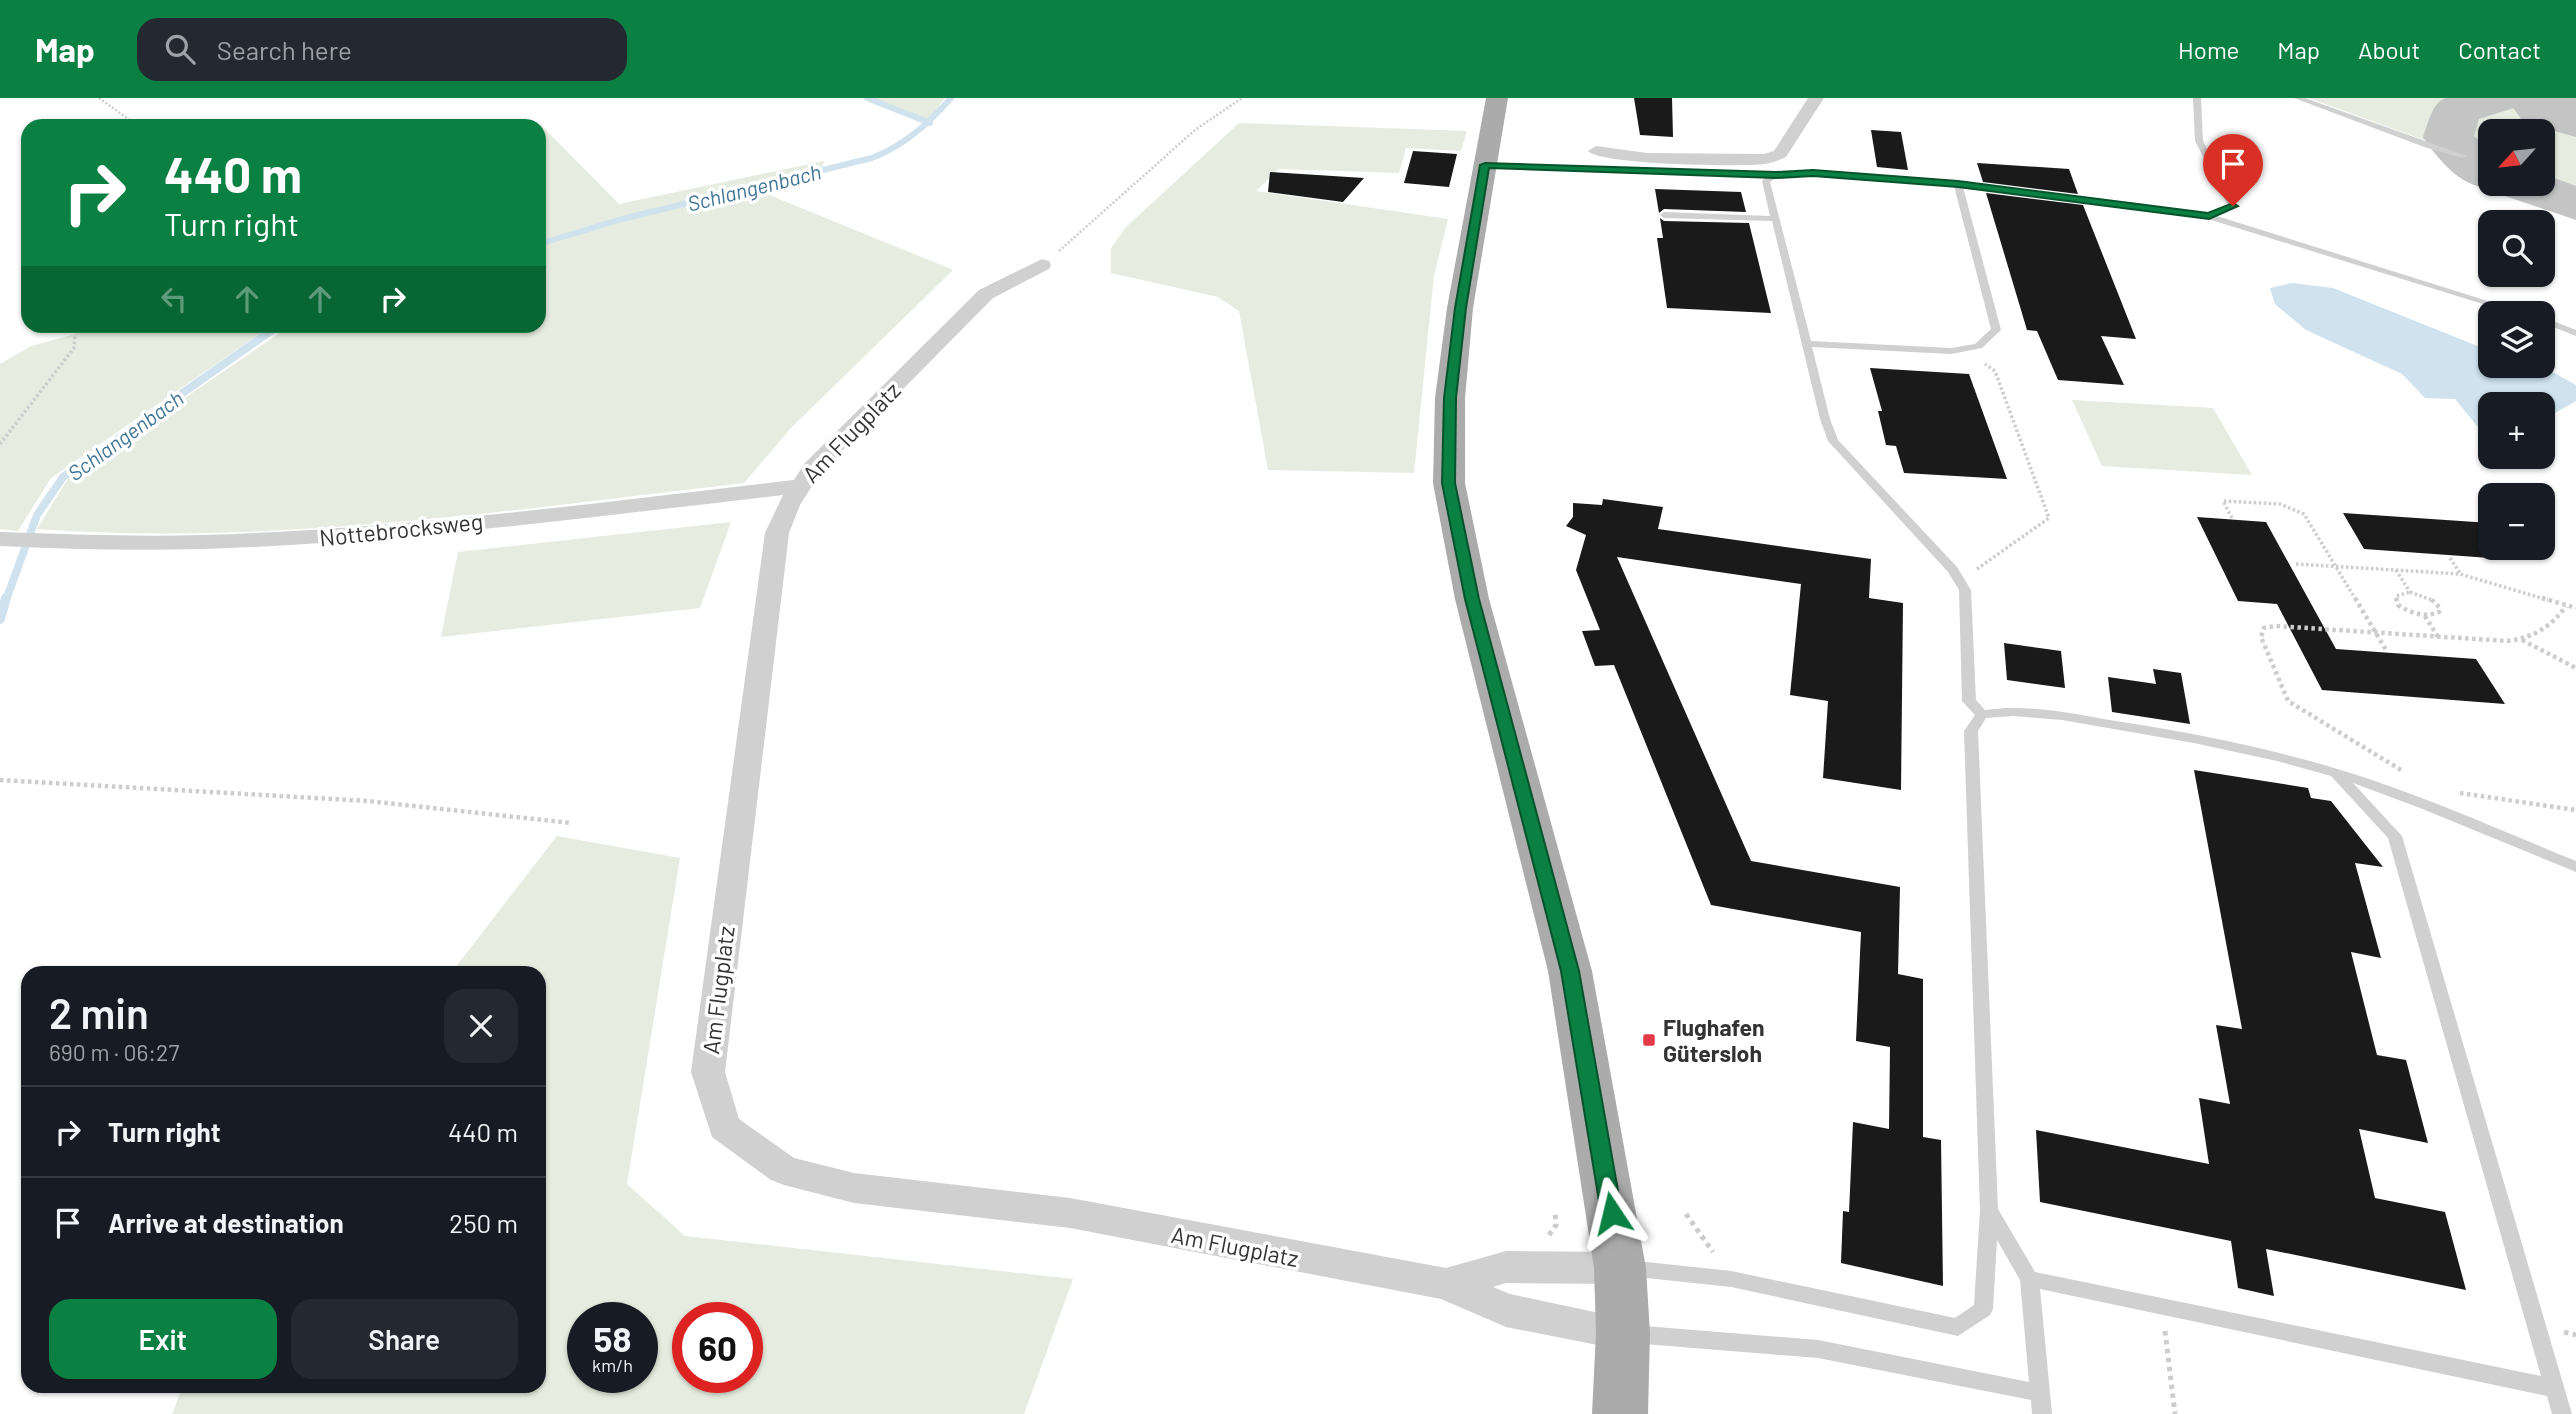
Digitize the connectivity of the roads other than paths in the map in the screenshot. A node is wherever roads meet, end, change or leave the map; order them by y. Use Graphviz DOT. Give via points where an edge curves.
graph roads {
  1 [pos="1497,98"];
  2 [pos="1816,98"];
  3 [pos="2197,98"];
  4 [pos="2298,98"];
  5 [pos="1595,150"];
  6 [pos="2463,156"];
  7 [pos="1485,165"];
  8 [pos="1776,175"];
  9 [pos="1958,184"];
  10 [pos="1664,215"];
  11 [pos="2209,216"];
  12 [pos="1776,219"];
  13 [pos="1042,265"];
  14 [pos="2482,301"];
  15 [pos="2555,325"];
  16 [pos="2576,333"];
  17 [pos="1809,344"];
  18 [pos="799,486"];
  19 [pos="1,539"];
  20 [pos="1982,715"];
  21 [pos="2335,773"];
  22 [pos="2576,867"];
  23 [pos="1989,1211"];
  24 [pos="1620,1268"];
  25 [pos="2029,1279"];
  26 [pos="1446,1284"];
  27 [pos="1623,1333"];
  28 [pos="2554,1388"];
  29 [pos="2041,1393"];
  30 [pos="1620,1414"];
  31 [pos="2042,1414"];
  32 [pos="2561,1414"];
  1 -- 7 [label="main road"];
  2 -- 5 [label="street" via="1780,154 1765,159 1647,158"];
  3 -- 11 [label="lane" via="2199,141 2233,206"];
  4 -- 6 [label="lane"];
  7 -- 8 [label="lane"];
  7 -- 24 [label="main road" via="1460,308 1450,398 1449,483 1472,599 1570,971"];
  8 -- 9 [label="lane" via="1813,173"];
  8 -- 12 [label="lane" via="1766,181"];
  9 -- 11 [label="lane"];
  9 -- 17 [label="lane" via="1996,330 1978,346 1951,351"];
  10 -- 12 [label="lane"];
  11 -- 14 [label="lane"];
  12 -- 17 [label="lane"];
  13 -- 18 [label="street, Am Flugplatz" via="986,294"];
  15 -- 16 [label="lane"];
  17 -- 20 [label="lane" via="1833,440 1952,568 1965,590 1969,701"];
  18 -- 19 [label="street, Nottebrocksweg" via="313,538 211,543"];
  18 -- 26 [label="street, Am Flugplatz" via="777,533 708,1072 724,1127 784,1170 854,1188 1070,1213"];
  20 -- 21 [label="lane" via="2003,711 2150,731 2241,747"];
  20 -- 23 [label="lane" via="1970,731"];
  21 -- 22 [label="lane"];
  21 -- 28 [label="lane" via="2395,835"];
  23 -- 24 [label="lane" via="1983,1309 1958,1327 1731,1279"];
  23 -- 25 [label="lane"];
  24 -- 26 [label="street, Am Flugplatz" via="1506,1267"];
  24 -- 27 [label="main road"];
  25 -- 28 [label="lane"];
  25 -- 29 [label="lane"];
  26 -- 27 [label="street, Am Flugplatz" via="1506,1310"];
  27 -- 29 [label="lane" via="1818,1349"];
  27 -- 30 [label="main road"];
  28 -- 32 [label="lane"];
  29 -- 31 [label="lane"];
}
